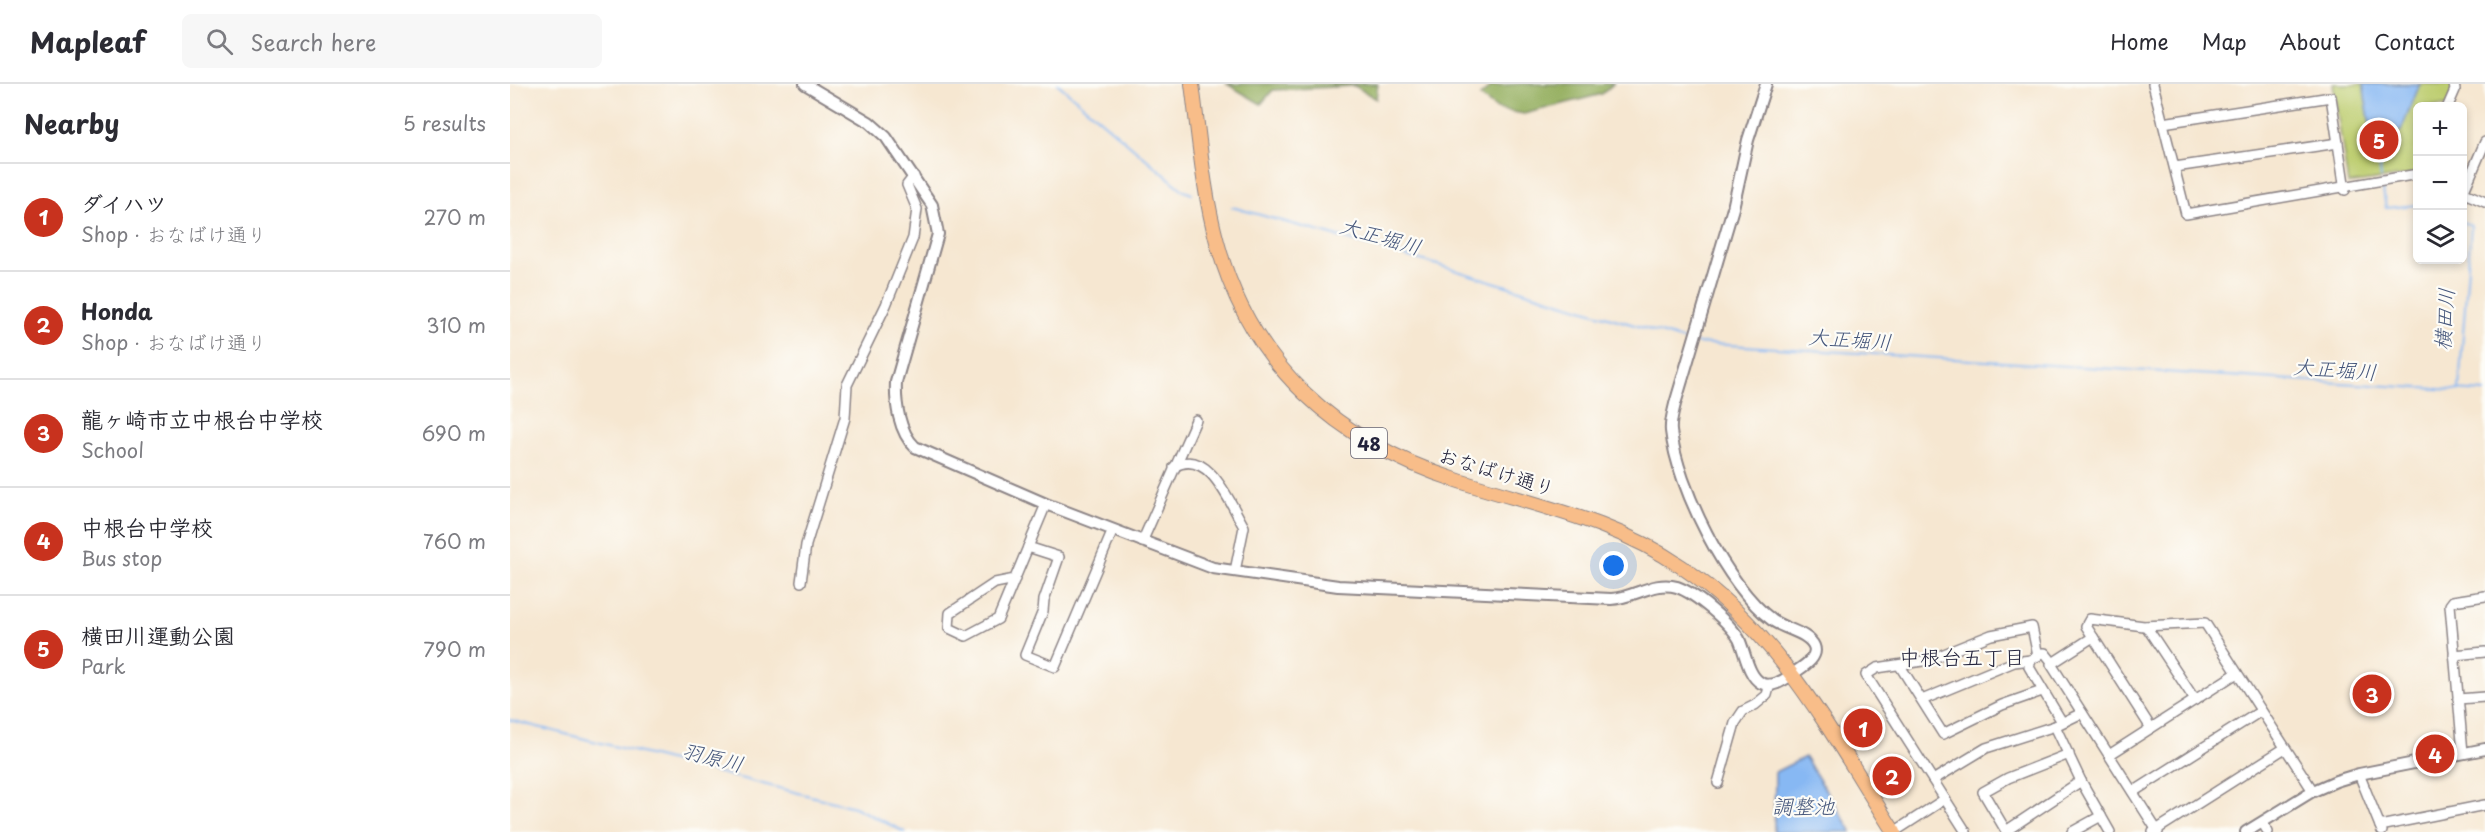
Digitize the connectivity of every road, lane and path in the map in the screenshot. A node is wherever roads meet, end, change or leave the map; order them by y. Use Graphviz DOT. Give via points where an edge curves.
graph roads {
  1 [pos="805,84"];
  2 [pos="1191,84"];
  3 [pos="1766,84"];
  4 [pos="2153,84"];
  5 [pos="2454,84"];
  6 [pos="2450,102"];
  7 [pos="2163,123"];
  8 [pos="2338,143"];
  9 [pos="2484,148"];
  10 [pos="2175,167"];
  11 [pos="2413,175"];
  12 [pos="914,176"];
  13 [pos="2467,184"];
  14 [pos="2345,188"];
  15 [pos="2467,194"];
  16 [pos="2485,202"];
  17 [pos="1196,420"];
  18 [pos="1174,467"];
  19 [pos="1046,504"];
  20 [pos="1113,530"];
  21 [pos="1142,542"];
  22 [pos="1028,547"];
  23 [pos="1235,571"];
  24 [pos="1015,579"];
  25 [pos="801,582"];
  26 [pos="2485,596"];
  27 [pos="2146,626"];
  28 [pos="2093,637"];
  29 [pos="2485,652"];
  30 [pos="2454,655"];
  31 [pos="2034,658"];
  32 [pos="2053,663"];
  33 [pos="1900,666"];
  34 [pos="2237,673"];
  35 [pos="1792,674"];
  36 [pos="1770,684"];
  37 [pos="2042,691"];
  38 [pos="2485,697"];
  39 [pos="2458,699"];
  40 [pos="1922,700"];
  41 [pos="2195,700"];
  42 [pos="2261,711"];
  43 [pos="2082,712"];
  44 [pos="2059,724"];
  45 [pos="2151,728"];
  46 [pos="2285,747"];
  47 [pos="2485,749"];
  48 [pos="2463,753"];
  49 [pos="2069,754"];
  50 [pos="2109,755"];
  51 [pos="2359,774"];
  52 [pos="1933,780"];
  53 [pos="2081,781"];
  54 [pos="1718,783"];
  55 [pos="2313,791"];
  56 [pos="2133,792"];
  57 [pos="1945,799"];
  58 [pos="2485,805"];
  59 [pos="2101,816"];
  60 [pos="2262,822"];
  61 [pos="2382,829"];
  62 [pos="2156,831"];
  63 [pos="1894,832"];
  64 [pos="1966,832"];
  65 [pos="2072,832"];
  66 [pos="2110,832"];
  67 [pos="2246,832"];
  68 [pos="2268,832"];
  1 -- 12 [label="street" via="876,127"];
  2 -- 35 [label="main road, おなばけ通り / 48" via="1212,221 1227,273 1257,334 1308,396 1346,428 1389,454 1458,481 1578,516 1667,557 1745,617"];
  3 -- 35 [label="street" via="1672,418 1673,442 1707,536 1747,594 1772,621 1812,643 1815,652 1810,661"];
  4 -- 7 [label="street"];
  5 -- 6 [label="street"];
  7 -- 8 [label="street" via="2331,97"];
  7 -- 10 [label="street"];
  8 -- 10 [label="street"];
  8 -- 14 [label="street"];
  9 -- 13 [label="street"];
  10 -- 14 [label="street" via="2186,214"];
  11 -- 14 [label="street"];
  12 -- 19 [label="street" via="932,205 938,234 896,382 897,404 906,434 920,450"];
  12 -- 25 [label="street" via="907,185 917,209 913,238 847,385 845,418 806,545"];
  15 -- 16 [label="street"];
  17 -- 18 [label="street"];
  18 -- 21 [label="street"];
  18 -- 23 [label="street" via="1183,461 1196,462 1208,469 1244,527"];
  19 -- 20 [label="street"];
  19 -- 22 [label="street"];
  20 -- 21 [label="street"];
  20 -- 22 [label="street" via="1055,667 1025,656 1059,557"];
  21 -- 23 [label="street" via="1213,568"];
  22 -- 24 [label="street"];
  23 -- 36 [label="street" via="1338,586 1611,599 1655,586 1675,587 1695,597 1735,633 1754,676 1761,683"];
  24 -- 24 [label="street" via="996,583 950,613 949,628 966,636 998,619"];
  26 -- 30 [label="street" via="2451,602"];
  27 -- 28 [label="street" via="2090,619 2086,626"];
  27 -- 34 [label="street" via="2205,622"];
  27 -- 41 [label="street"];
  28 -- 32 [label="street"];
  28 -- 45 [label="street"];
  29 -- 30 [label="street"];
  30 -- 39 [label="street"];
  31 -- 32 [label="street" via="2045,653"];
  31 -- 33 [label="street" via="2032,627 1991,635 1942,656"];
  31 -- 37 [label="street" via="2029,667"];
  31 -- 40 [label="street" via="2014,662"];
  32 -- 43 [label="street"];
  33 -- 40 [label="street"];
  33 -- 52 [label="street" via="1877,668 1866,675"];
  34 -- 41 [label="street"];
  34 -- 42 [label="street"];
  35 -- 36 [label="street"];
  35 -- 63 [label="main road, おなばけ通り / 48"];
  36 -- 54 [label="street" via="1767,695 1743,711 1735,723"];
  37 -- 40 [label="street" via="2002,705 1943,734"];
  37 -- 44 [label="street"];
  38 -- 39 [label="street"];
  39 -- 48 [label="street"];
  41 -- 45 [label="street"];
  42 -- 46 [label="street"];
  42 -- 56 [label="street"];
  43 -- 44 [label="street"];
  43 -- 50 [label="street"];
  44 -- 49 [label="street"];
  44 -- 52 [label="street" via="1986,748"];
  45 -- 50 [label="street"];
  46 -- 55 [label="street"];
  46 -- 62 [label="street"];
  47 -- 48 [label="street"];
  48 -- 51 [label="street"];
  49 -- 53 [label="street"];
  49 -- 53 [label="street" via="1983,792 2006,831"];
  50 -- 56 [label="street"];
  51 -- 55 [label="street"];
  51 -- 61 [label="street"];
  52 -- 57 [label="street"];
  53 -- 59 [label="street"];
  55 -- 60 [label="street"];
  56 -- 62 [label="street"];
  57 -- 63 [label="street"];
  57 -- 64 [label="street"];
  58 -- 61 [label="street"];
  59 -- 65 [label="street"];
  59 -- 66 [label="street"];
  60 -- 67 [label="street"];
  60 -- 68 [label="street"];
}
